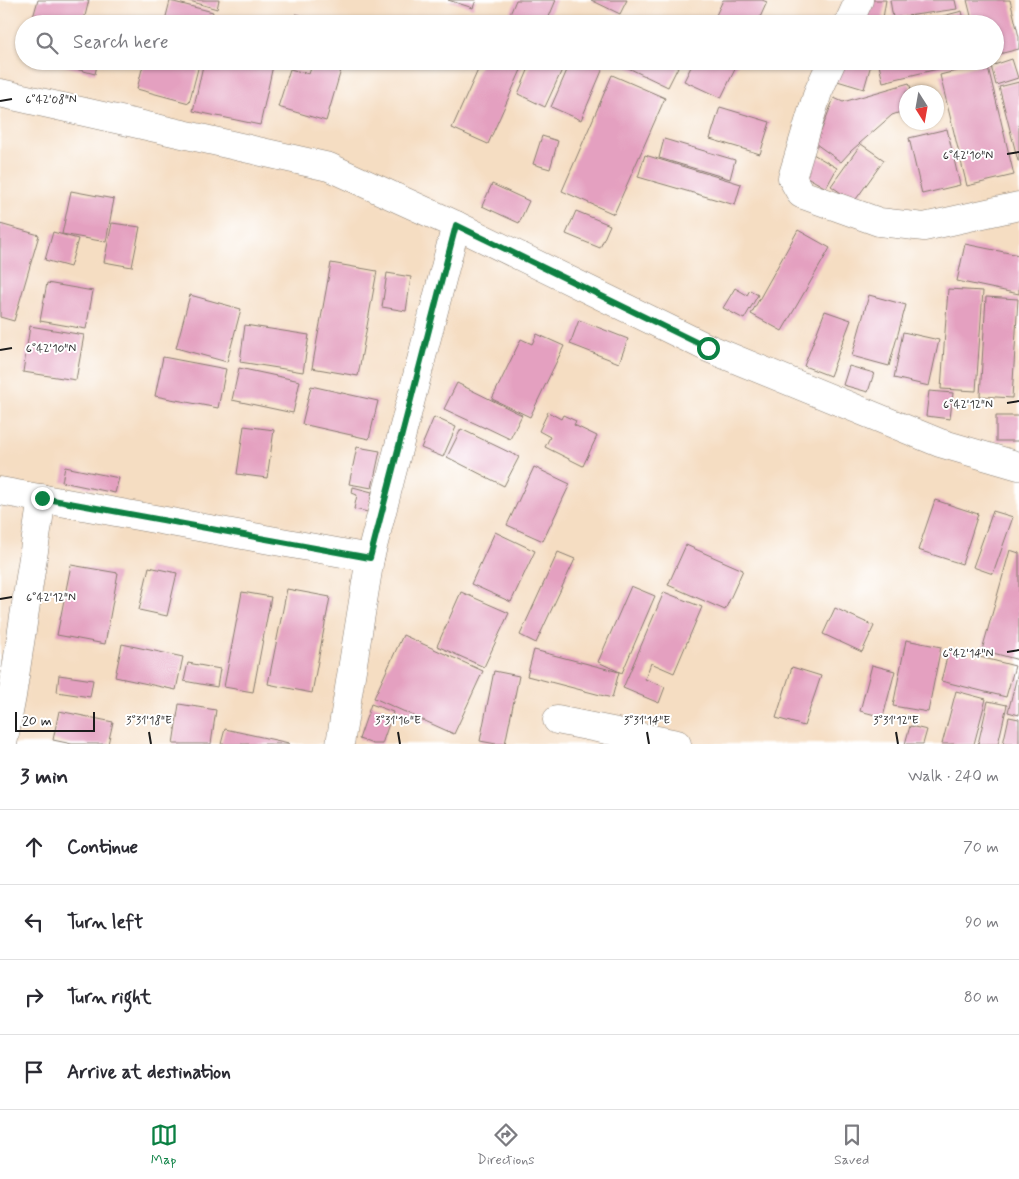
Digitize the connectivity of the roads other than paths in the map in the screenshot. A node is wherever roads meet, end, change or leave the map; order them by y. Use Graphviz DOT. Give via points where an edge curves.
graph roads {
  1 [pos="859,0"];
  2 [pos="852,15"];
  3 [pos="828,70"];
  4 [pos="0,93"];
  5 [pos="1019,206"];
  6 [pos="456,225"];
  7 [pos="1019,466"];
  8 [pos="0,491"];
  9 [pos="42,498"];
  10 [pos="370,558"];
  11 [pos="557,720"];
  12 [pos="3,744"];
  13 [pos="340,744"];
  14 [pos="677,744"];
  1 -- 2 [label="street"];
  3 -- 5 [label="street" via="792,178 801,194 879,222 924,227"];
  4 -- 6 [label="street" via="329,167"];
  6 -- 7 [label="street" via="708,348 940,443"];
  6 -- 10 [label="street"];
  8 -- 9 [label="street"];
  9 -- 10 [label="street"];
  9 -- 12 [label="street"];
  10 -- 13 [label="street"];
  11 -- 14 [label="street"];
}
